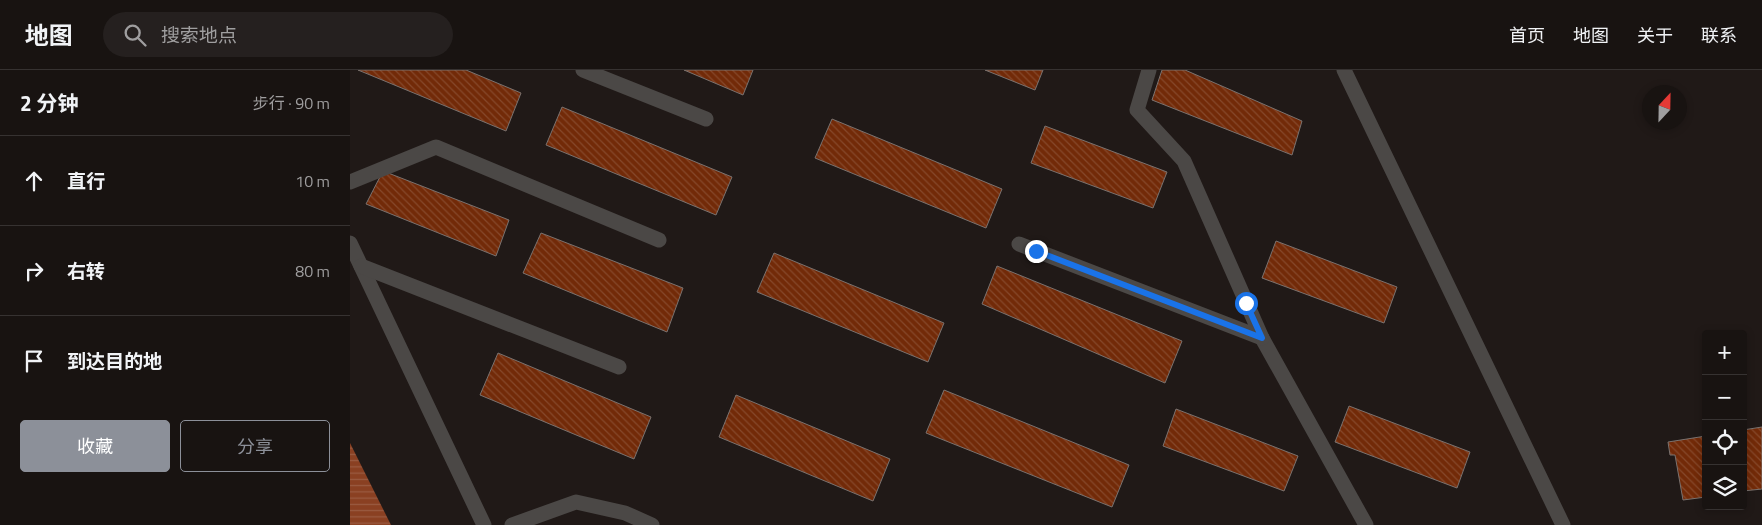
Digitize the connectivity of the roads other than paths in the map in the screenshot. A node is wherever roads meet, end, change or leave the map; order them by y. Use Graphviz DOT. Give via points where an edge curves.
graph roads {
  1 [pos="583,70"];
  2 [pos="1149,70"];
  3 [pos="1344,70"];
  4 [pos="706,119"];
  5 [pos="350,182"];
  6 [pos="659,240"];
  7 [pos="350,242"];
  8 [pos="1019,244"];
  9 [pos="361,266"];
  10 [pos="1262,338"];
  11 [pos="619,367"];
  12 [pos="484,525"];
  13 [pos="512,525"];
  14 [pos="652,525"];
  15 [pos="1366,525"];
  16 [pos="1563,525"];
  1 -- 4 [label="street"];
  2 -- 10 [label="street" via="1137,110 1184,161"];
  3 -- 16 [label="street"];
  5 -- 6 [label="street" via="436,147"];
  7 -- 9 [label="street"];
  8 -- 10 [label="street"];
  9 -- 11 [label="street"];
  9 -- 12 [label="street"];
  10 -- 15 [label="street"];
  13 -- 14 [label="street" via="576,502 625,514"];
}
